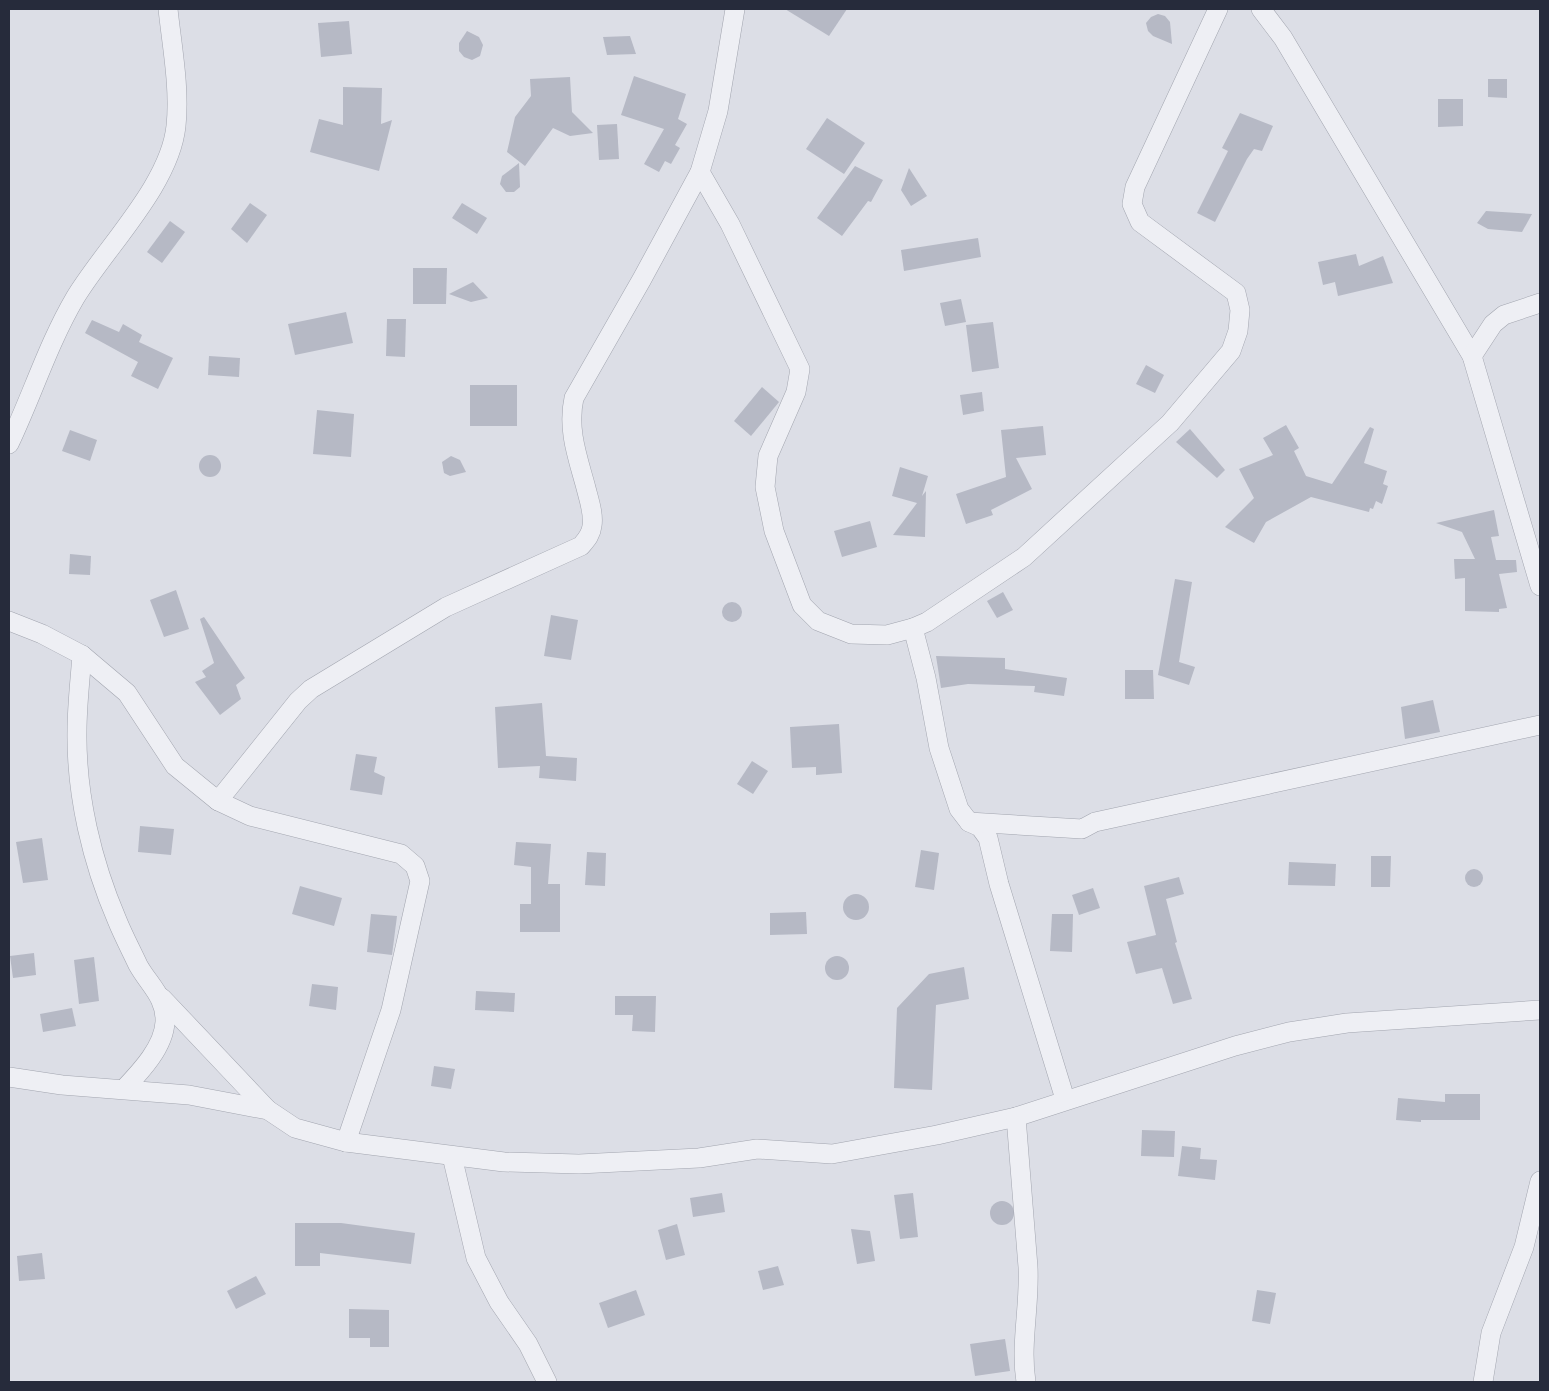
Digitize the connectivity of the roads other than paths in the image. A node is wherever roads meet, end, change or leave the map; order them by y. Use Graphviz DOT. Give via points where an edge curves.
graph roads {
  1 [pos="168,9"];
  2 [pos="735,9"];
  3 [pos="1218,9"];
  4 [pos="1261,9"];
  5 [pos="700,172"];
  6 [pos="1540,302"];
  7 [pos="1472,356"];
  8 [pos="9,444"];
  9 [pos="1540,586"];
  10 [pos="9,621"];
  11 [pos="913,628"];
  12 [pos="82,656"];
  13 [pos="1540,724"];
  14 [pos="218,801"];
  15 [pos="969,822"];
  16 [pos="162,998"];
  17 [pos="1540,1010"];
  18 [pos="9,1077"];
  19 [pos="124,1088"];
  20 [pos="1065,1099"];
  21 [pos="268,1110"];
  22 [pos="1016,1117"];
  23 [pos="346,1142"];
  24 [pos="452,1156"];
  25 [pos="1540,1181"];
  26 [pos="547,1382"];
  27 [pos="1026,1382"];
  28 [pos="1483,1382"];
  1 -- 8 [label="street" via="176,127 166,164 117,241 76,297"];
  2 -- 5 [label="street" via="718,111"];
  3 -- 11 [label="street" via="1134,187 1132,204 1140,222 1236,293 1240,310 1238,331 1231,351 1170,423 1024,557"];
  4 -- 7 [label="street" via="1283,38"];
  5 -- 11 [label="street" via="730,224 800,369 796,392 768,456 765,487 774,531 802,605 818,621 851,634 887,635"];
  5 -- 14 [label="street" via="574,398 571,432 592,509 590,535 581,546 446,607 311,689"];
  6 -- 7 [label="street" via="1504,315"];
  7 -- 9 [label="street"];
  10 -- 12 [label="street" via="42,634"];
  11 -- 15 [label="street" via="939,748 959,809"];
  12 -- 14 [label="street" via="127,693 175,766"];
  12 -- 16 [label="street" via="77,731 80,786 96,860 117,920 139,966"];
  13 -- 15 [label="street" via="1095,822 1082,829"];
  14 -- 23 [label="street" via="250,816 401,854 415,866 420,881 391,1010"];
  15 -- 20 [label="street" via="980,827 988,838"];
  16 -- 19 [label="street" via="165,1023 157,1046 146,1065"];
  16 -- 21 [label="street"];
  17 -- 20 [label="street" via="1348,1023 1289,1032"];
  18 -- 19 [label="street" via="62,1085"];
  19 -- 21 [label="street" via="189,1095"];
  20 -- 22 [label="street"];
  21 -- 23 [label="street" via="295,1128"];
  22 -- 24 [label="street" via="937,1136 832,1154 757,1149 699,1158 580,1164 504,1162"];
  22 -- 27 [label="street" via="1029,1291 1023,1360"];
  23 -- 24 [label="street" via="403,1147"];
  24 -- 26 [label="street" via="476,1258"];
  25 -- 28 [label="street" via="1524,1248 1491,1333"];
}
